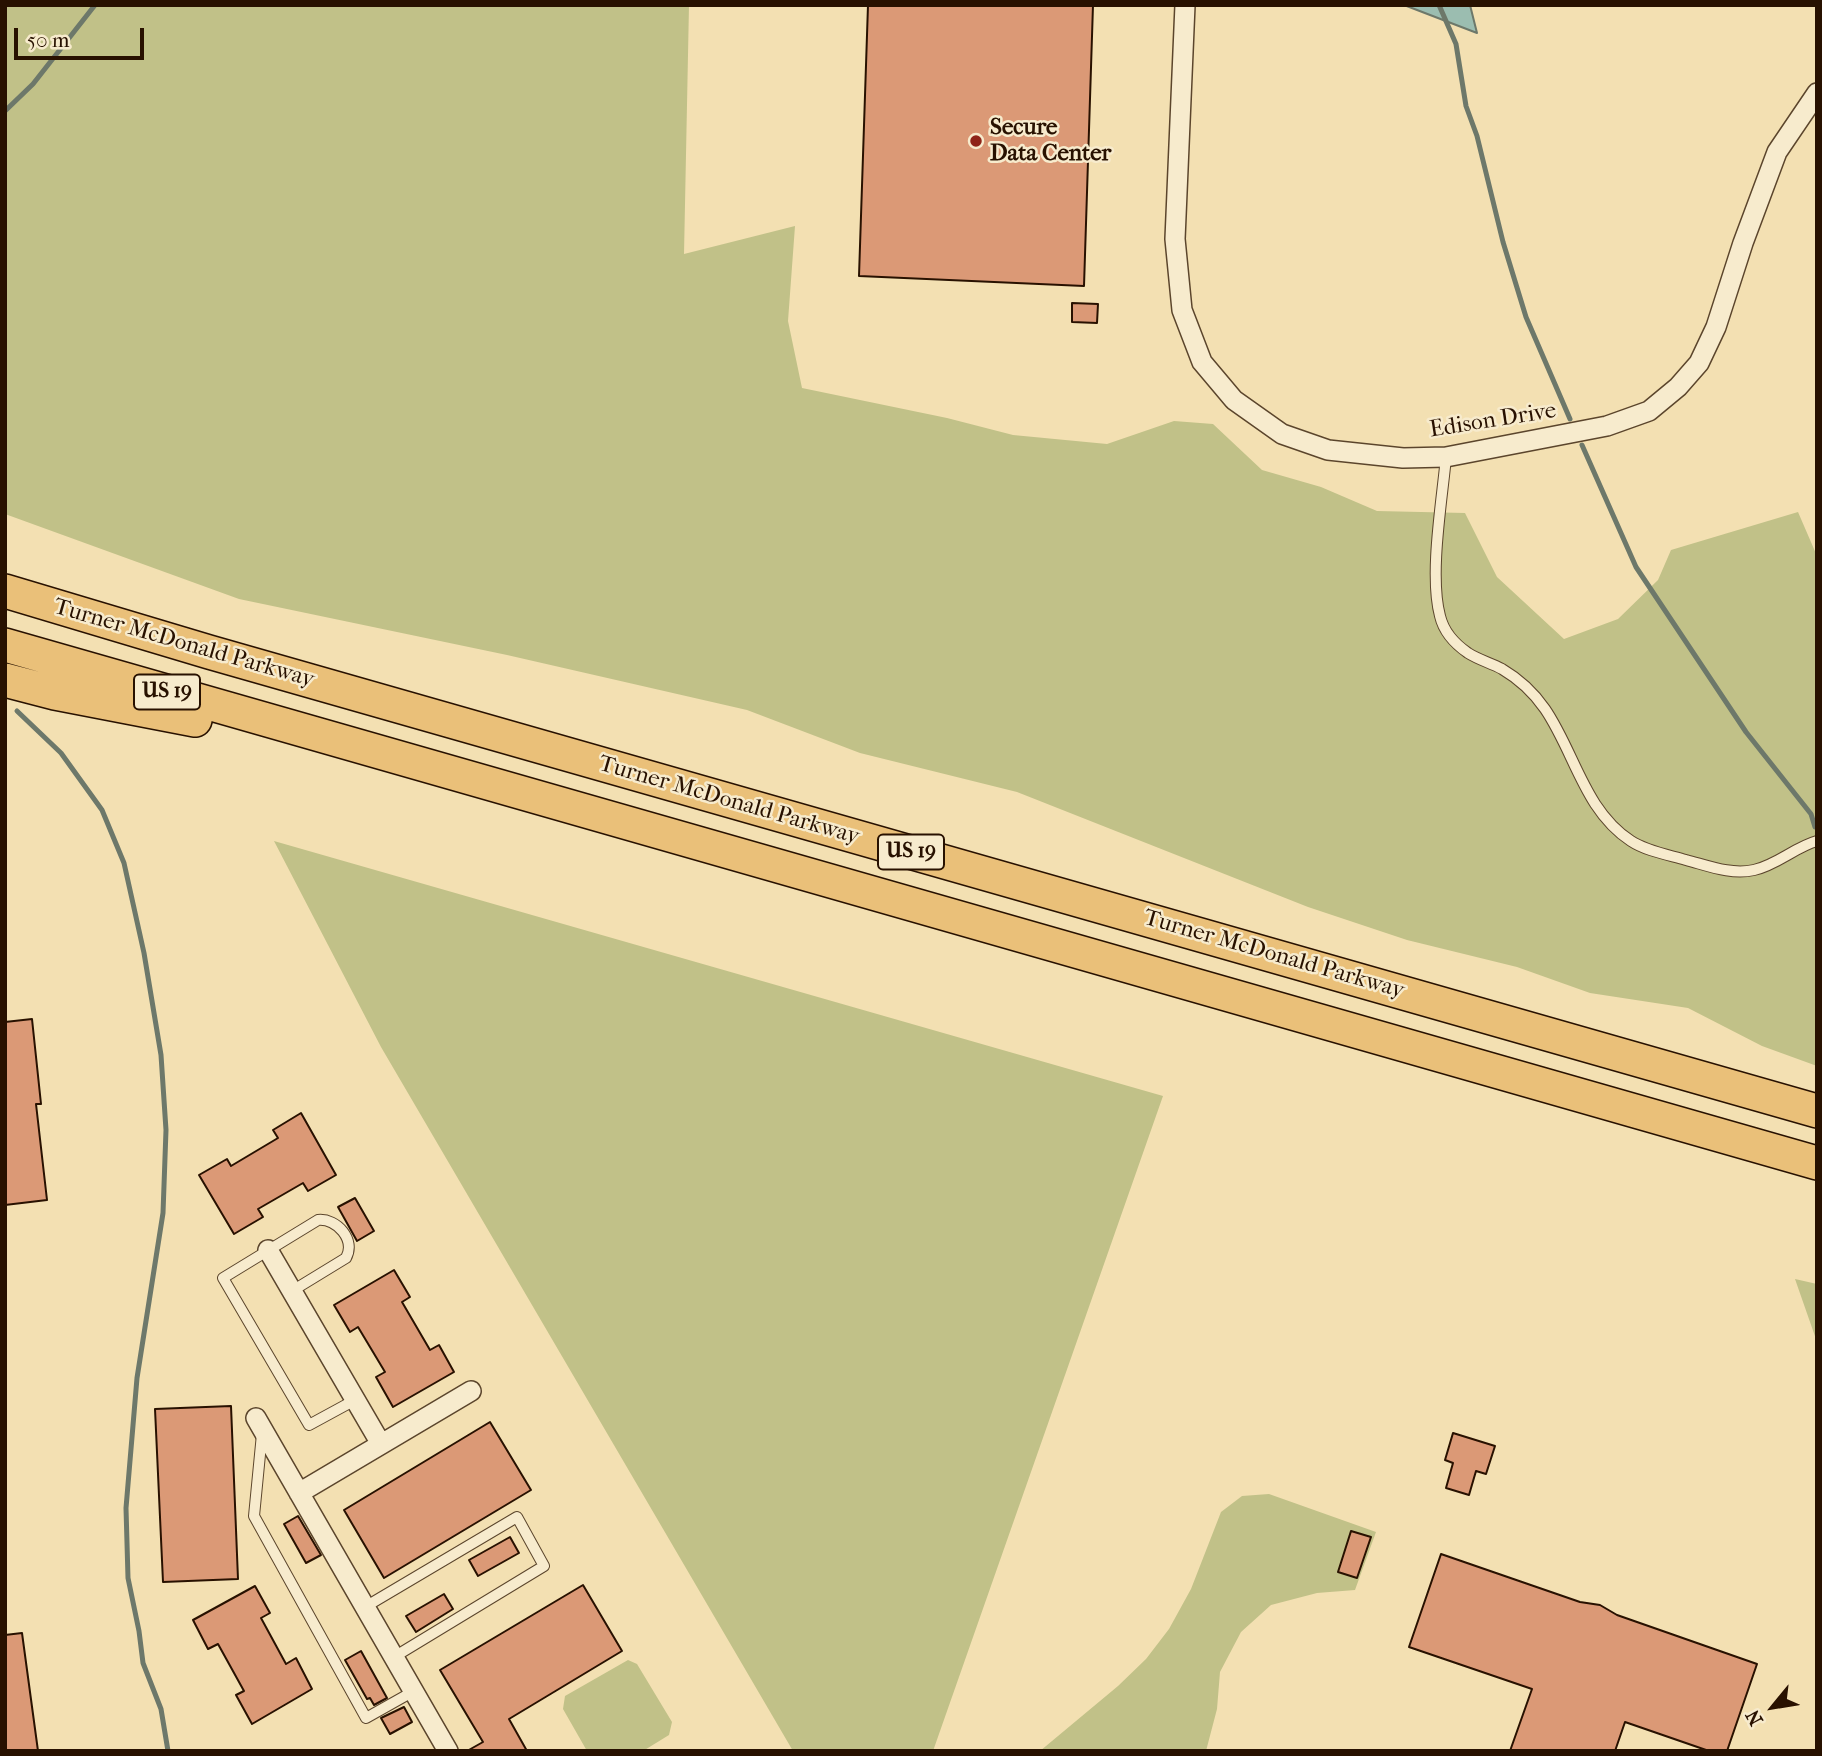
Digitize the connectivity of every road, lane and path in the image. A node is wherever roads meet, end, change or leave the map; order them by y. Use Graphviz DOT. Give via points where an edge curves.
graph roads {
  1 [pos="1185,5"];
  2 [pos="1817,93"];
  3 [pos="1446,457"];
  4 [pos="5,591"];
  5 [pos="5,645"];
  6 [pos="5,680"];
  7 [pos="328,739"];
  8 [pos="1817,841"];
  9 [pos="1761,1093"];
  10 [pos="1817,1103"];
  11 [pos="1817,1111"];
  12 [pos="1817,1163"];
  13 [pos="268,1250"];
  14 [pos="292,1291"];
  15 [pos="471,1391"];
  16 [pos="355,1400"];
  17 [pos="259,1424"];
  18 [pos="381,1444"];
  19 [pos="299,1493"];
  20 [pos="365,1607"];
  21 [pos="394,1657"];
  22 [pos="414,1692"];
  23 [pos="448,1751"];
  1 -- 3 [label="street, Edison Drive" via="1175,239 1182,310 1202,362 1234,400 1282,434 1328,450 1403,458"];
  2 -- 3 [label="street, Edison Drive" via="1777,152 1716,327 1699,363 1678,387 1648,411 1607,426"];
  3 -- 8 [label="lane" via="1436,593 1440,619 1450,639 1528,688 1545,709 1591,798 1611,825 1633,842 1732,872 1755,870"];
  4 -- 9 [label="highway, Turner McDonald Parkway / US 19"];
  5 -- 7 [label="highway, US 19"];
  6 -- 7 [label="highway" via="209,722"];
  7 -- 12 [label="highway, US 19"];
  9 -- 10 [label="highway"];
  9 -- 11 [label="highway, Turner McDonald Parkway / US 19"];
  13 -- 14 [label="street"];
  13 -- 14 [label="lane" via="327,1219 335,1222 349,1242 346,1258"];
  13 -- 16 [label="lane" via="223,1278 229,1289 309,1425"];
  14 -- 16 [label="street"];
  15 -- 18 [label="street"];
  16 -- 18 [label="street"];
  17 -- 19 [label="street"];
  17 -- 22 [label="lane" via="254,1516 366,1718"];
  18 -- 19 [label="street"];
  19 -- 20 [label="street"];
  20 -- 21 [label="street"];
  20 -- 21 [label="lane" via="517,1517 544,1566"];
  21 -- 22 [label="street"];
  22 -- 23 [label="street"];
}
